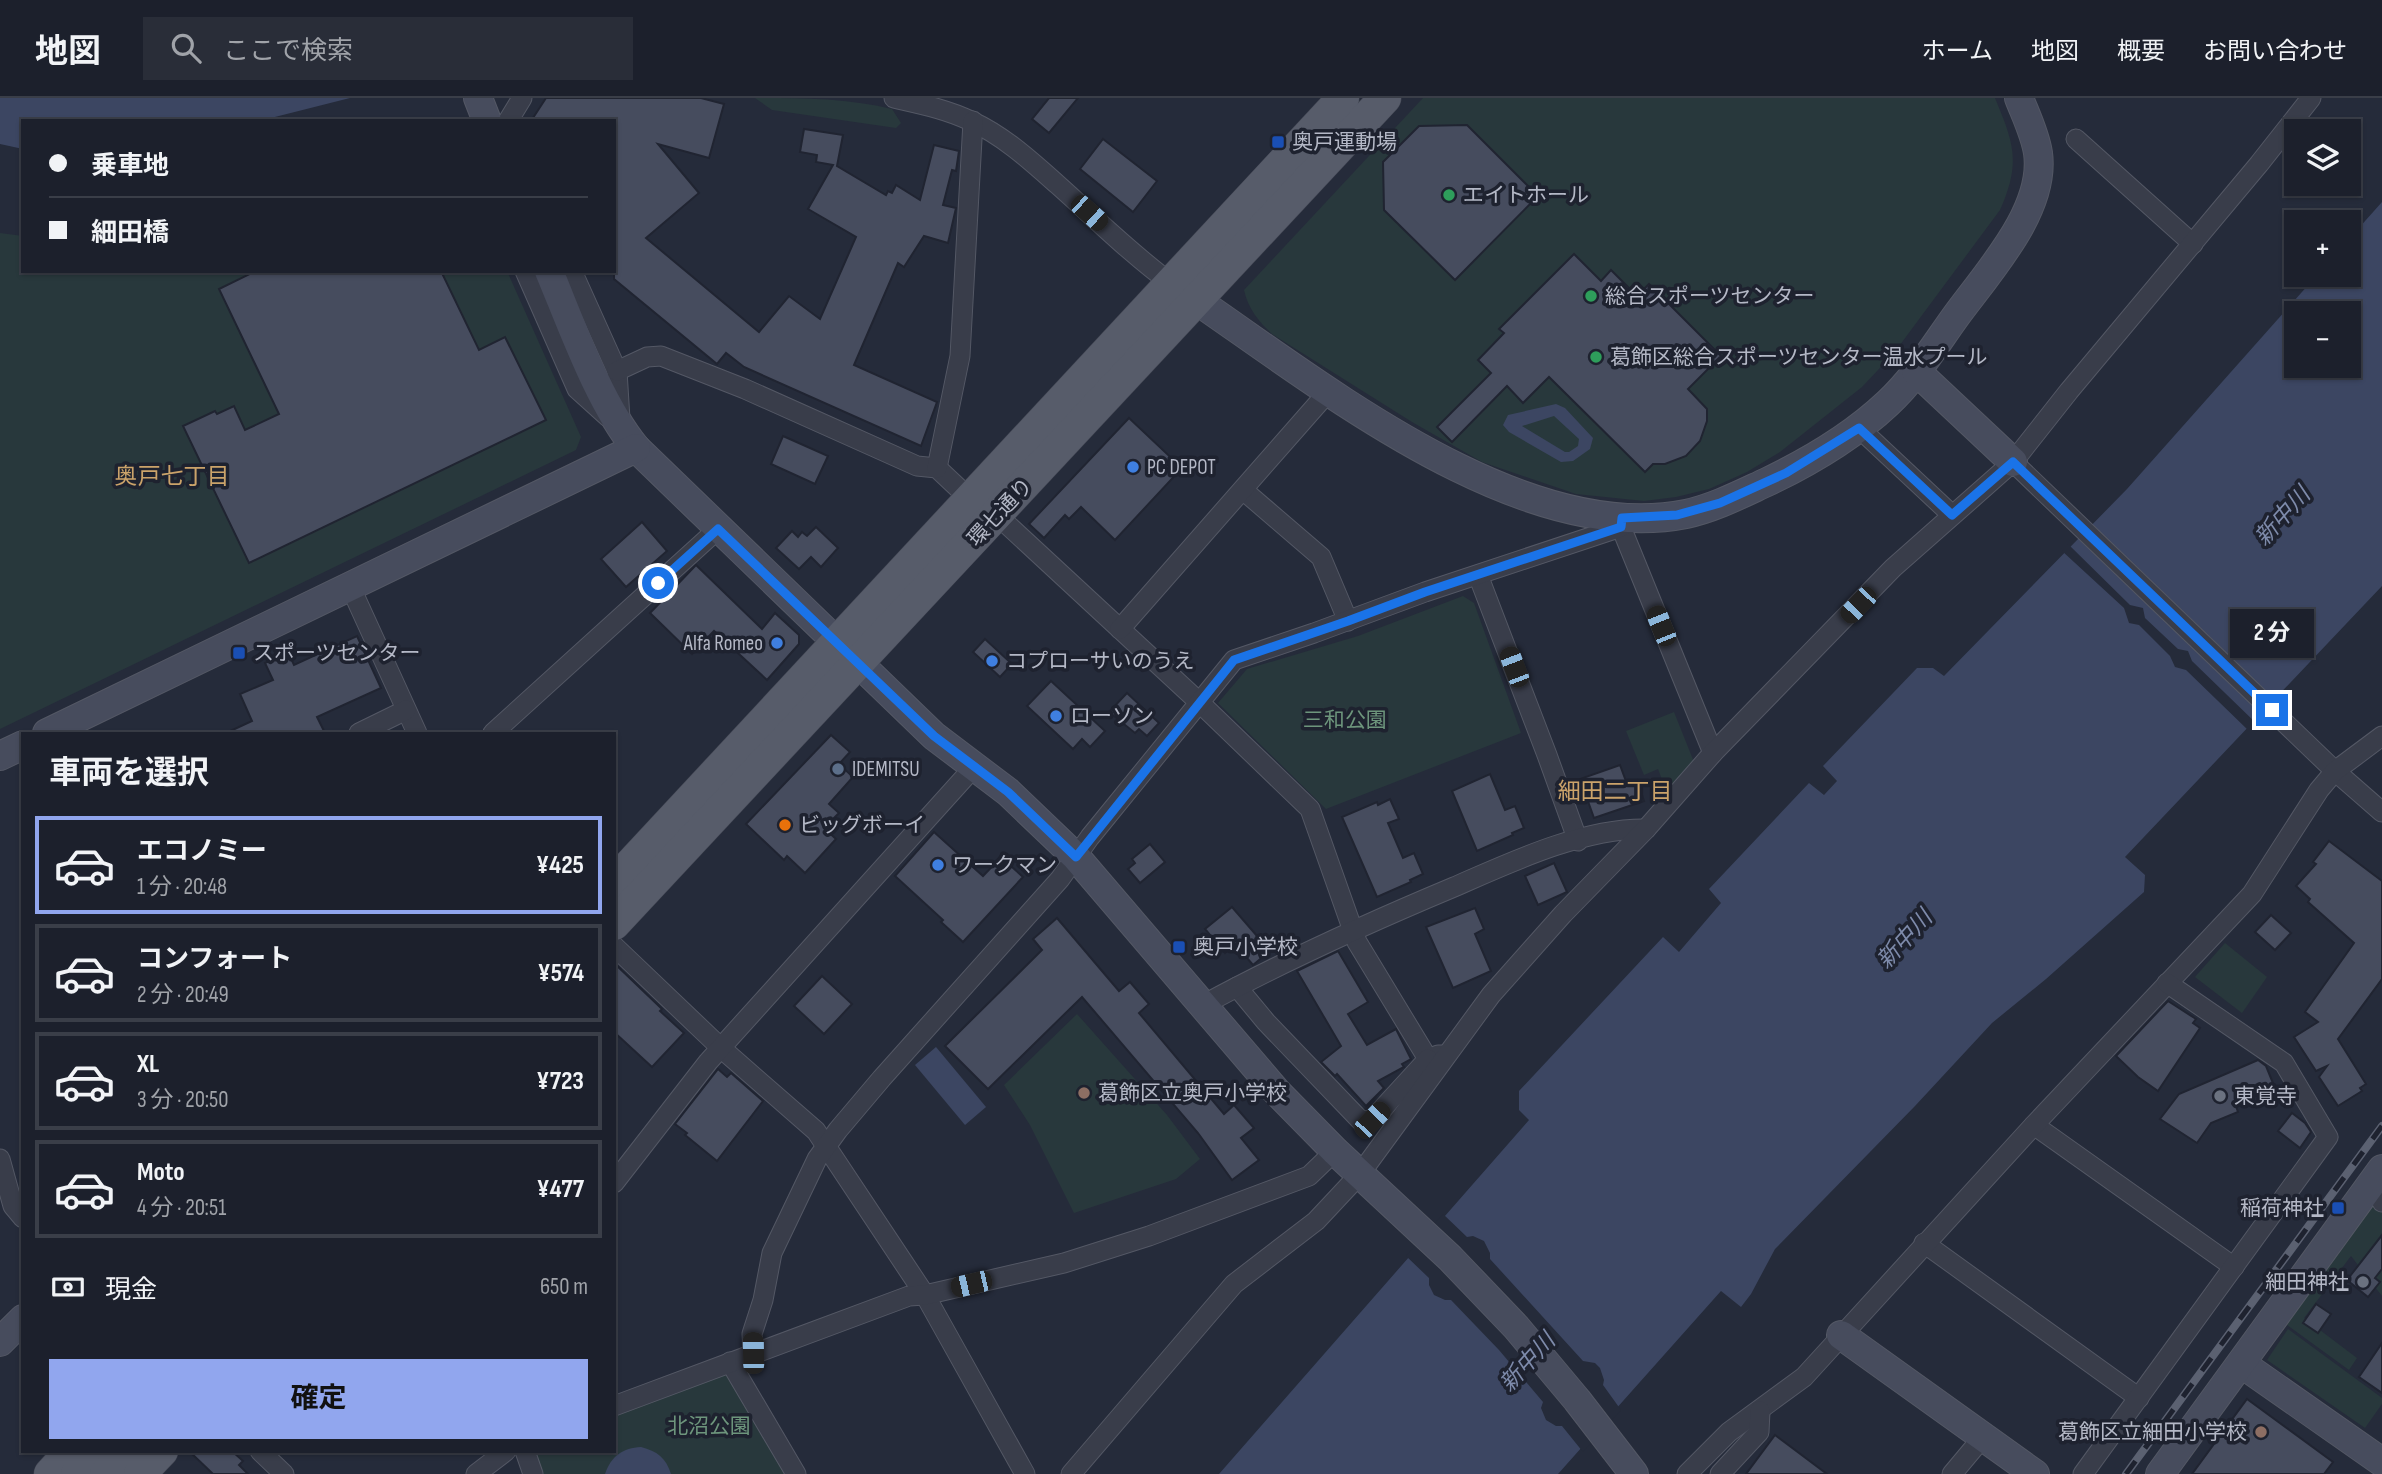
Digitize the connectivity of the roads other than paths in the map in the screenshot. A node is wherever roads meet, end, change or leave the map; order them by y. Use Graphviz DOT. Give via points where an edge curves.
graph roads {
  1 [pos="478,98"];
  2 [pos="522,98"];
  3 [pos="894,98"];
  4 [pos="1343,98"];
  5 [pos="1385,98"];
  6 [pos="2019,98"];
  7 [pos="2311,98"];
  8 [pos="485,119"];
  9 [pos="509,119"];
  10 [pos="972,121"];
  11 [pos="2076,139"];
  12 [pos="2193,244"];
  13 [pos="526,273"];
  14 [pos="550,273"];
  15 [pos="573,273"];
  16 [pos="1185,292"];
  17 [pos="617,371"];
  18 [pos="1916,371"];
  19 [pos="1329,391"];
  20 [pos="1859,428"];
  21 [pos="629,439"];
  22 [pos="2013,462"];
  23 [pos="937,468"];
  24 [pos="1243,490"];
  25 [pos="984,507"];
  26 [pos="1952,515"];
  27 [pos="1621,522"];
  28 [pos="718,529"];
  29 [pos="1478,575"];
  30 [pos="350,586"];
  31 [pos="1348,621"];
  32 [pos="1120,629"];
  33 [pos="848,654"];
  34 [pos="1199,702"];
  35 [pos="406,710"];
  36 [pos="60,731"];
  37 [pos="361,732"];
  38 [pos="417,732"];
  39 [pos="493,732"];
  40 [pos="2382,736"];
  41 [pos="21,746"];
  42 [pos="1713,753"];
  43 [pos="0,756"];
  44 [pos="974,766"];
  45 [pos="2335,771"];
  46 [pos="2382,812"];
  47 [pos="1646,829"];
  48 [pos="1578,841"];
  49 [pos="1076,857"];
  50 [pos="616,880"];
  51 [pos="616,922"];
  52 [pos="1353,930"];
  53 [pos="616,948"];
  54 [pos="2167,983"];
  55 [pos="1237,987"];
  56 [pos="1203,1005"];
  57 [pos="721,1048"];
  58 [pos="1437,1057"];
  59 [pos="2034,1125"];
  60 [pos="826,1145"];
  61 [pos="1335,1151"];
  62 [pos="0,1159"];
  63 [pos="1360,1174"];
  64 [pos="616,1180"];
  65 [pos="2379,1184"];
  66 [pos="11,1198"];
  67 [pos="21,1216"];
  68 [pos="1924,1243"];
  69 [pos="2234,1267"];
  70 [pos="925,1295"];
  71 [pos="21,1321"];
  72 [pos="1841,1335"];
  73 [pos="0,1342"];
  74 [pos="753,1353"];
  75 [pos="730,1363"];
  76 [pos="2242,1364"];
  77 [pos="2139,1398"];
  78 [pos="616,1405"];
  79 [pos="1760,1411"];
  80 [pos="1983,1437"];
  81 [pos="69,1453"];
  82 [pos="97,1453"];
  83 [pos="125,1453"];
  84 [pos="160,1453"];
  85 [pos="262,1453"];
  86 [pos="503,1453"];
  87 [pos="525,1453"];
  88 [pos="2382,1462"];
  89 [pos="50,1474"];
  90 [pos="77,1474"];
  91 [pos="106,1474"];
  92 [pos="140,1474"];
  93 [pos="284,1474"];
  94 [pos="476,1474"];
  95 [pos="533,1474"];
  96 [pos="796,1474"];
  97 [pos="1025,1474"];
  98 [pos="1071,1474"];
  99 [pos="1634,1474"];
  100 [pos="1687,1474"];
  101 [pos="1720,1474"];
  102 [pos="1952,1474"];
  103 [pos="2035,1474"];
  104 [pos="2083,1474"];
  105 [pos="2160,1474"];
  1 -- 8 [label="street"];
  2 -- 9 [label="street"];
  3 -- 10 [label="street" via="941,108"];
  4 -- 16 [label="main road, 環七通り"];
  5 -- 16 [label="main road, 環七通り"];
  6 -- 18 [label="street" via="2038,152 2032,201 2017,231"];
  7 -- 12 [label="street"];
  10 -- 16 [label="street" via="1031,161 1147,265"];
  10 -- 23 [label="street" via="960,356"];
  11 -- 12 [label="street"];
  12 -- 22 [label="street"];
  13 -- 21 [label="street" via="577,389"];
  14 -- 21 [label="street" via="585,356"];
  15 -- 17 [label="street"];
  16 -- 19 [label="street"];
  16 -- 25 [label="main road, 環七通り"];
  17 -- 21 [label="street"];
  17 -- 23 [label="street" via="647,357 661,356 917,466"];
  18 -- 20 [label="street"];
  18 -- 22 [label="street"];
  19 -- 24 [label="street"];
  19 -- 27 [label="street" via="1391,432 1479,476 1569,509"];
  20 -- 26 [label="street"];
  20 -- 27 [label="street" via="1786,473 1720,503 1677,515"];
  21 -- 28 [label="street"];
  21 -- 30 [label="street"];
  22 -- 26 [label="street"];
  22 -- 45 [label="street"];
  23 -- 25 [label="street"];
  24 -- 31 [label="street" via="1321,556"];
  24 -- 32 [label="street"];
  25 -- 32 [label="street"];
  25 -- 33 [label="main road, 環七通り"];
  26 -- 42 [label="street"];
  27 -- 29 [label="street"];
  27 -- 42 [label="street"];
  28 -- 33 [label="street"];
  28 -- 39 [label="street"];
  29 -- 31 [label="street"];
  29 -- 48 [label="street"];
  30 -- 35 [label="street"];
  30 -- 36 [label="street"];
  31 -- 34 [label="street" via="1234,660"];
  32 -- 34 [label="street"];
  33 -- 44 [label="street" via="934,736"];
  33 -- 50 [label="main road, 環七通り"];
  33 -- 51 [label="main road, 環七通り"];
  34 -- 49 [label="street"];
  34 -- 52 [label="street" via="1310,809"];
  35 -- 37 [label="street"];
  35 -- 38 [label="street"];
  40 -- 45 [label="street"];
  41 -- 43 [label="street"];
  42 -- 47 [label="street"];
  44 -- 49 [label="street"];
  44 -- 57 [label="street"];
  45 -- 46 [label="street"];
  45 -- 54 [label="street" via="2252,894"];
  47 -- 48 [label="street" via="1620,829"];
  47 -- 58 [label="street" via="1563,914"];
  48 -- 52 [label="street" via="1525,856"];
  49 -- 56 [label="street"];
  49 -- 60 [label="street"];
  52 -- 55 [label="street"];
  52 -- 58 [label="street"];
  53 -- 57 [label="street"];
  54 -- 59 [label="street"];
  54 -- 69 [label="street" via="2284,1063 2328,1137"];
  55 -- 56 [label="street"];
  55 -- 58 [label="street" via="1361,1121 1372,1120"];
  56 -- 61 [label="street"];
  57 -- 60 [label="street"];
  57 -- 64 [label="street"];
  58 -- 63 [label="street"];
  59 -- 68 [label="street"];
  59 -- 69 [label="street"];
  60 -- 70 [label="street"];
  60 -- 74 [label="street" via="772,1253 752,1334"];
  61 -- 63 [label="street"];
  61 -- 70 [label="street" via="1309,1176 1149,1237 1064,1264"];
  62 -- 66 [label="street"];
  63 -- 98 [label="street" via="1316,1221 1234,1283"];
  63 -- 99 [label="street" via="1516,1326"];
  65 -- 76 [label="street"];
  66 -- 67 [label="street"];
  68 -- 72 [label="street"];
  68 -- 77 [label="street"];
  69 -- 77 [label="street"];
  70 -- 74 [label="street" via="909,1296"];
  70 -- 97 [label="street"];
  71 -- 73 [label="street"];
  72 -- 79 [label="street" via="1804,1377"];
  72 -- 80 [label="street"];
  74 -- 75 [label="street"];
  75 -- 78 [label="street"];
  75 -- 96 [label="street"];
  76 -- 88 [label="street"];
  76 -- 105 [label="street"];
  77 -- 104 [label="street"];
  79 -- 100 [label="street" via="1729,1432"];
  79 -- 101 [label="street" via="1759,1432"];
  80 -- 102 [label="street"];
  80 -- 103 [label="street"];
  81 -- 89 [label="main road"];
  82 -- 90 [label="main road"];
  83 -- 91 [label="main road"];
  84 -- 92 [label="main road"];
  85 -- 93 [label="street"];
  86 -- 94 [label="street"];
  87 -- 95 [label="street"];
}
